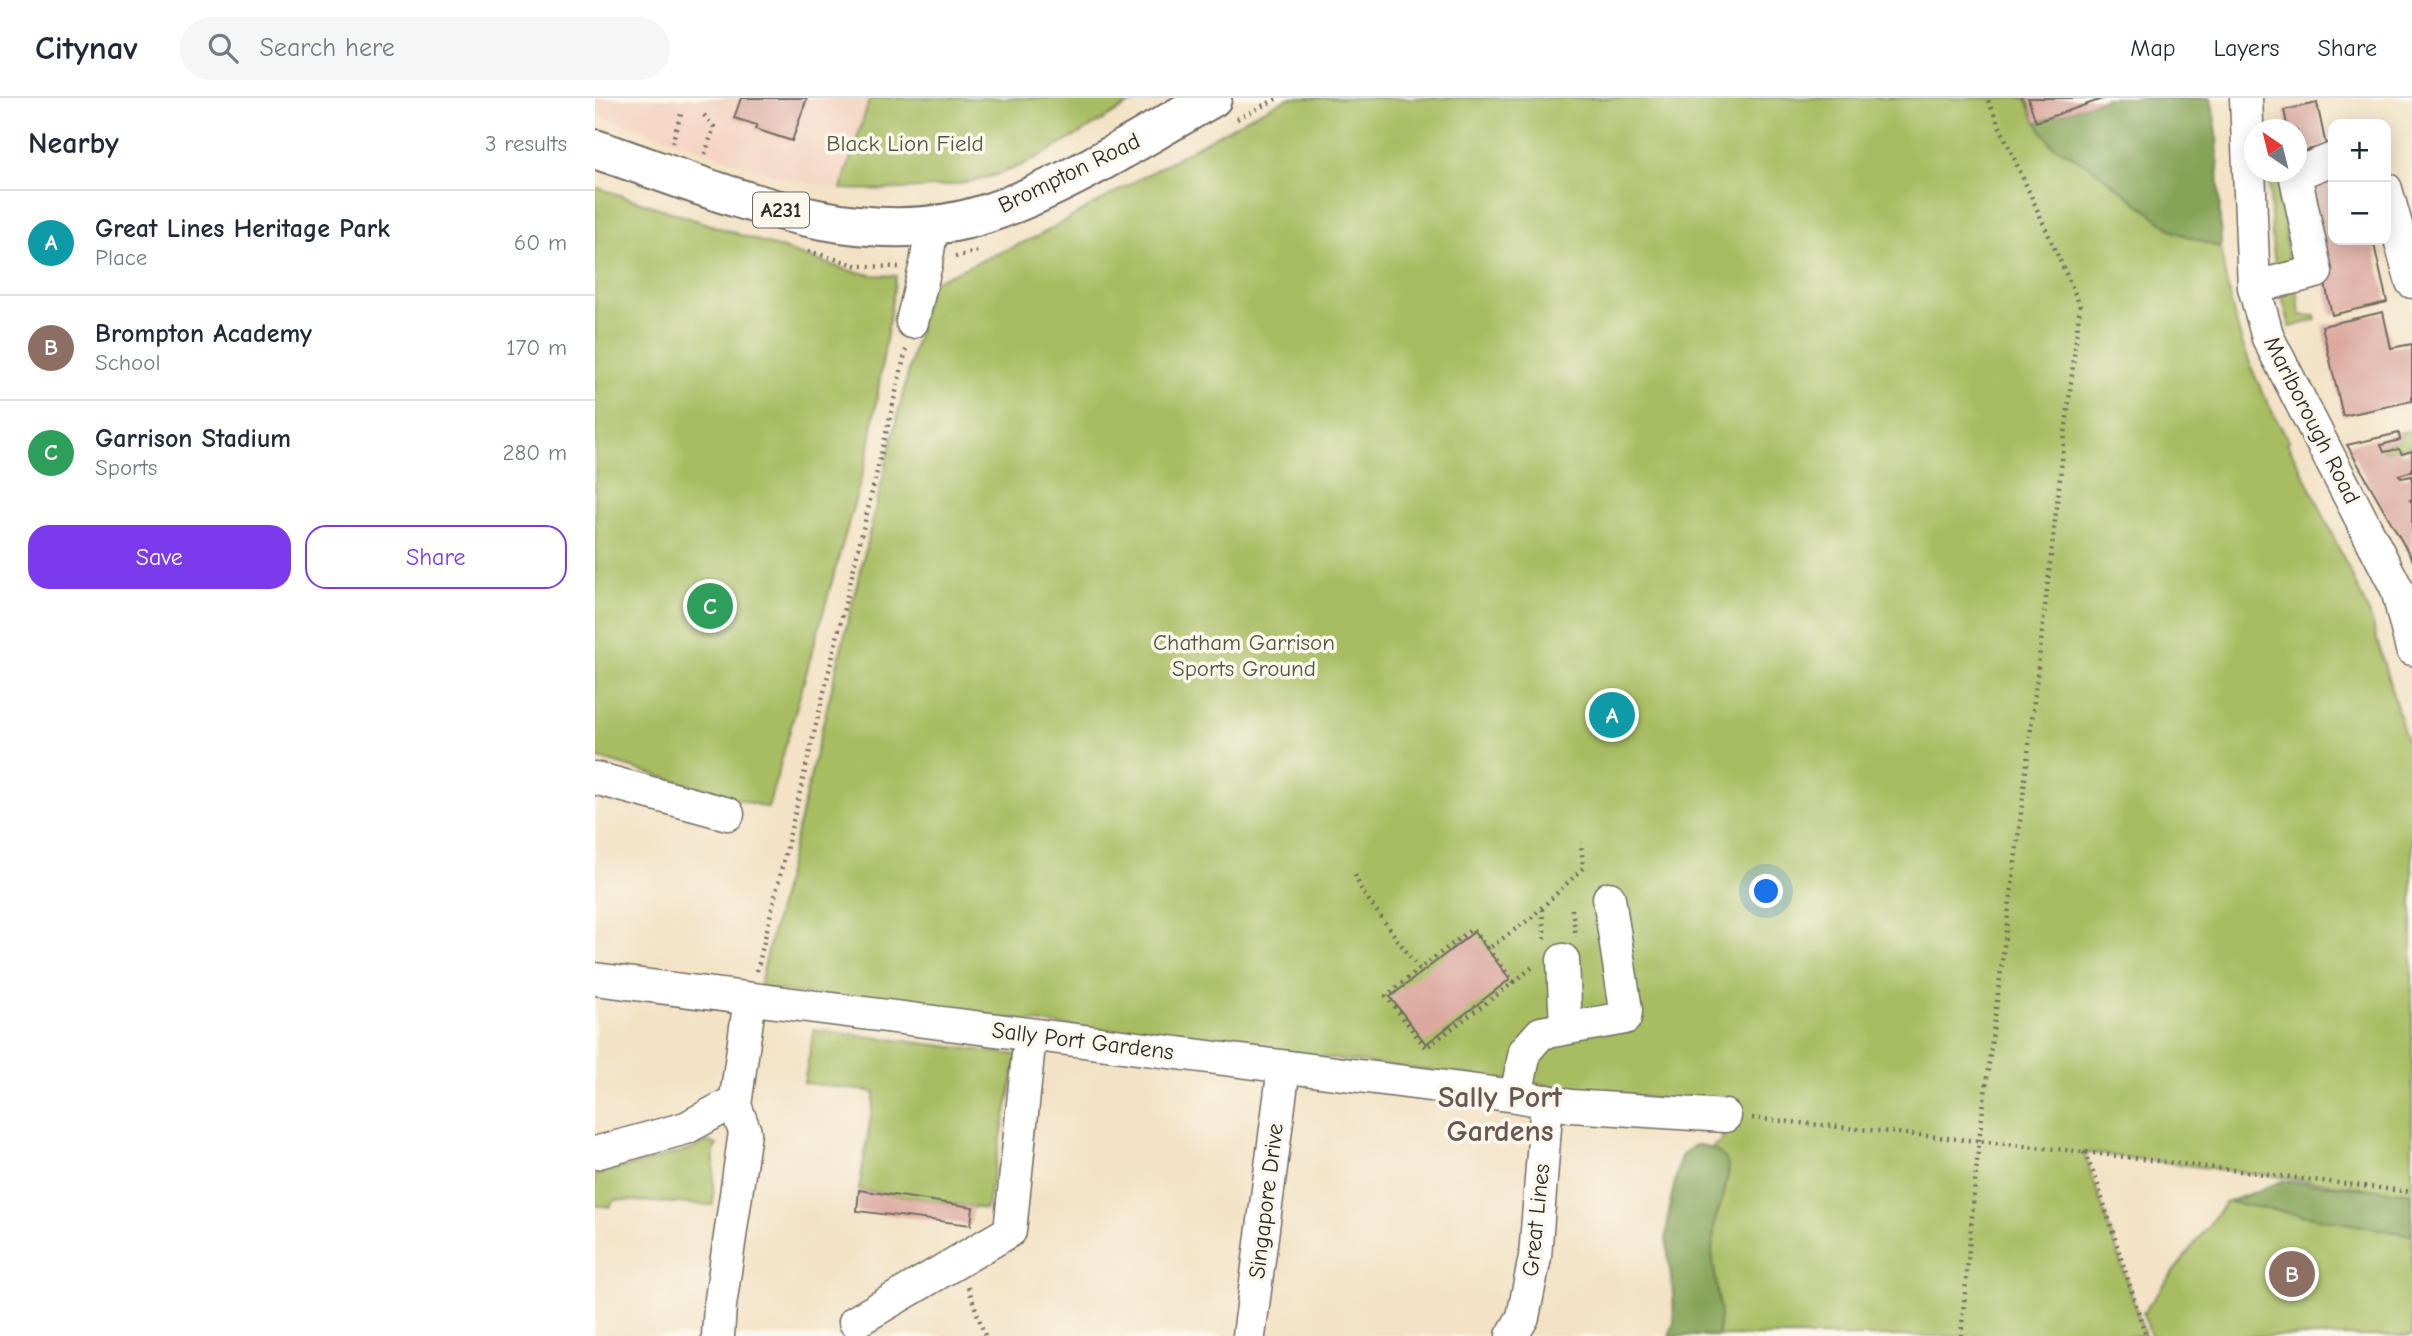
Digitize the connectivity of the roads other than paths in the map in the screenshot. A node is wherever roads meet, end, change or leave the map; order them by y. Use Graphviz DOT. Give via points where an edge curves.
graph roads {
  1 [pos="1212,98"];
  2 [pos="2246,98"];
  3 [pos="595,149"];
  4 [pos="2328,161"];
  5 [pos="2391,207"];
  6 [pos="932,226"];
  7 [pos="2412,282"];
  8 [pos="2254,287"];
  9 [pos="912,322"];
  10 [pos="2412,649"];
  11 [pos="595,778"];
  12 [pos="728,814"];
  13 [pos="1609,898"];
  14 [pos="1570,951"];
  15 [pos="595,979"];
  16 [pos="750,999"];
  17 [pos="1566,1028"];
  18 [pos="1030,1035"];
  19 [pos="1284,1067"];
  20 [pos="1516,1096"];
  21 [pos="1559,1103"];
  22 [pos="735,1105"];
  23 [pos="1725,1116"];
  24 [pos="595,1153"];
  25 [pos="855,1322"];
  26 [pos="718,1336"];
  27 [pos="1249,1336"];
  28 [pos="1512,1336"];
  1 -- 6 [label="main road, Brompton Road / A231" via="1033,195 983,215"];
  2 -- 8 [label="street, Marlborough Road"];
  3 -- 6 [label="main road, Brompton Road / A231" via="815,219 883,228"];
  4 -- 8 [label="street" via="2295,174 2316,272"];
  5 -- 7 [label="street"];
  6 -- 9 [label="street"];
  8 -- 10 [label="street, Marlborough Road" via="2268,338 2397,590"];
  11 -- 12 [label="street"];
  13 -- 17 [label="street" via="1626,1015 1621,1020"];
  14 -- 17 [label="street"];
  15 -- 16 [label="street, Sally Port Gardens"];
  16 -- 18 [label="street, Sally Port Gardens"];
  16 -- 22 [label="street"];
  17 -- 20 [label="street" via="1541,1033 1527,1046"];
  18 -- 19 [label="street, Sally Port Gardens"];
  18 -- 25 [label="street" via="1010,1231"];
  19 -- 20 [label="street, Sally Port Gardens"];
  19 -- 27 [label="street, Singapore Drive"];
  20 -- 21 [label="street, Sally Port Gardens"];
  21 -- 23 [label="street, Sally Port Gardens"];
  21 -- 28 [label="street, Great Lines" via="1523,1317"];
  22 -- 24 [label="street" via="686,1128"];
  22 -- 26 [label="street" via="745,1132"];
}
